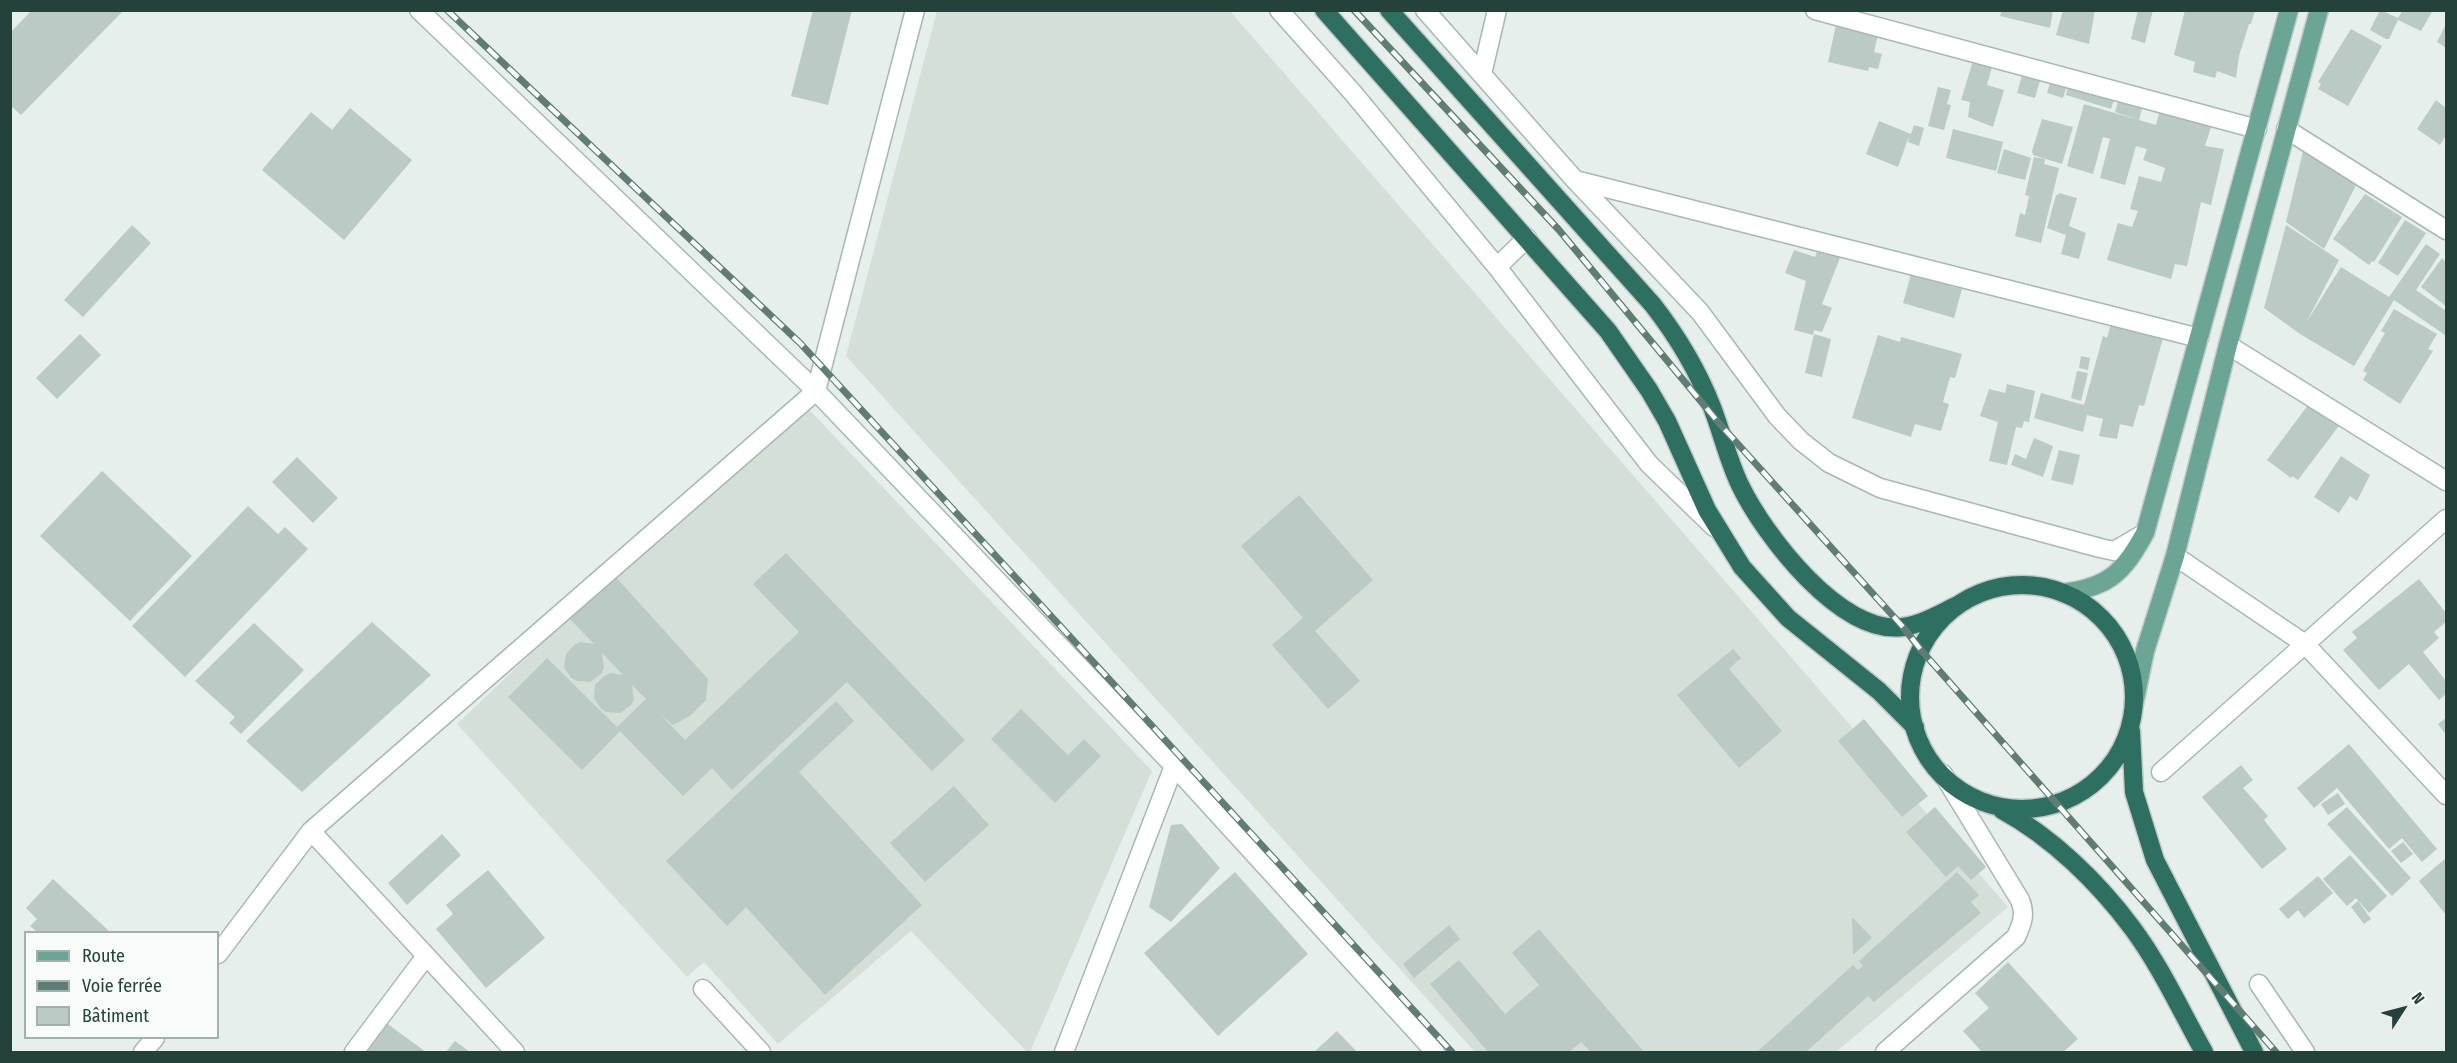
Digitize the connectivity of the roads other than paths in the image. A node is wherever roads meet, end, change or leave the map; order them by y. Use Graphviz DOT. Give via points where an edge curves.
graph roads {
  1 [pos="419,10"];
  2 [pos="915,10"];
  3 [pos="1279,10"];
  4 [pos="1324,10"];
  5 [pos="1389,10"];
  6 [pos="1425,10"];
  7 [pos="1497,10"];
  8 [pos="1815,10"];
  9 [pos="2289,10"];
  10 [pos="2319,10"];
  11 [pos="1482,74"];
  12 [pos="2257,129"];
  13 [pos="2286,129"];
  14 [pos="1575,180"];
  15 [pos="2446,230"];
  16 [pos="1527,238"];
  17 [pos="1497,267"];
  18 [pos="2199,338"];
  19 [pos="2228,345"];
  20 [pos="816,392"];
  21 [pos="2446,481"];
  22 [pos="2446,519"];
  23 [pos="1718,530"];
  24 [pos="2145,533"];
  25 [pos="2175,556"];
  26 [pos="2063,593"];
  27 [pos="1958,605"];
  28 [pos="2305,644"];
  29 [pos="2133,712"];
  30 [pos="1915,728"];
  31 [pos="1174,766"];
  32 [pos="2161,772"];
  33 [pos="1943,774"];
  34 [pos="2446,795"];
  35 [pos="1989,803"];
  36 [pos="311,831"];
  37 [pos="219,953"];
  38 [pos="426,956"];
  39 [pos="2259,984"];
  40 [pos="703,989"];
  41 [pos="154,1039"];
  42 [pos="143,1053"];
  43 [pos="354,1053"];
  44 [pos="515,1053"];
  45 [pos="761,1053"];
  46 [pos="1064,1053"];
  47 [pos="1435,1053"];
  48 [pos="1885,1053"];
  49 [pos="2204,1053"];
  50 [pos="2254,1053"];
  51 [pos="2305,1053"];
  1 -- 20 [label="street"];
  2 -- 20 [label="street"];
  3 -- 17 [label="street"];
  4 -- 16 [label="highway"];
  5 -- 27 [label="highway" via="1668,325 1703,387 1730,463 1754,511 1813,585 1865,622 1886,627 1920,622"];
  6 -- 11 [label="street"];
  7 -- 11 [label="street"];
  8 -- 12 [label="street"];
  9 -- 12 [label="main road"];
  10 -- 13 [label="main road"];
  11 -- 14 [label="street"];
  12 -- 18 [label="main road"];
  13 -- 15 [label="street"];
  13 -- 19 [label="main road"];
  14 -- 18 [label="street"];
  14 -- 24 [label="street" via="1700,312 1777,416 1829,464 1880,488 2100,548 2114,551"];
  16 -- 17 [label="street"];
  16 -- 23 [label="highway" via="1608,331 1649,390"];
  17 -- 23 [label="street" via="1649,464"];
  18 -- 24 [label="main road"];
  19 -- 21 [label="street"];
  19 -- 25 [label="main road"];
  20 -- 31 [label="street"];
  20 -- 36 [label="street"];
  22 -- 28 [label="street"];
  23 -- 30 [label="highway" via="1742,567 1788,618 1879,691"];
  24 -- 26 [label="main road" via="2134,553 2108,579 2094,588"];
  25 -- 28 [label="street"];
  25 -- 29 [label="main road" via="2145,651"];
  26 -- 27 [label="highway" via="2016,585 1986,591"];
  26 -- 29 [label="highway" via="2095,613 2117,639 2132,676"];
  27 -- 30 [label="highway" via="1935,626 1917,659 1911,693"];
  28 -- 32 [label="street"];
  28 -- 34 [label="street"];
  29 -- 35 [label="highway" via="2122,747 2111,765 2079,793 2057,803 2030,808"];
  29 -- 50 [label="highway" via="2134,792 2143,828 2155,861"];
  30 -- 33 [label="highway" via="1926,753"];
  31 -- 46 [label="street"];
  31 -- 47 [label="street"];
  33 -- 35 [label="highway" via="1964,792"];
  33 -- 48 [label="street" via="2025,911 2016,937"];
  35 -- 49 [label="highway" via="2041,834 2111,902 2151,956"];
  36 -- 37 [label="street"];
  36 -- 38 [label="street"];
  38 -- 43 [label="street"];
  38 -- 44 [label="street"];
  39 -- 51 [label="street"];
  40 -- 45 [label="street"];
  41 -- 42 [label="street"];
}
